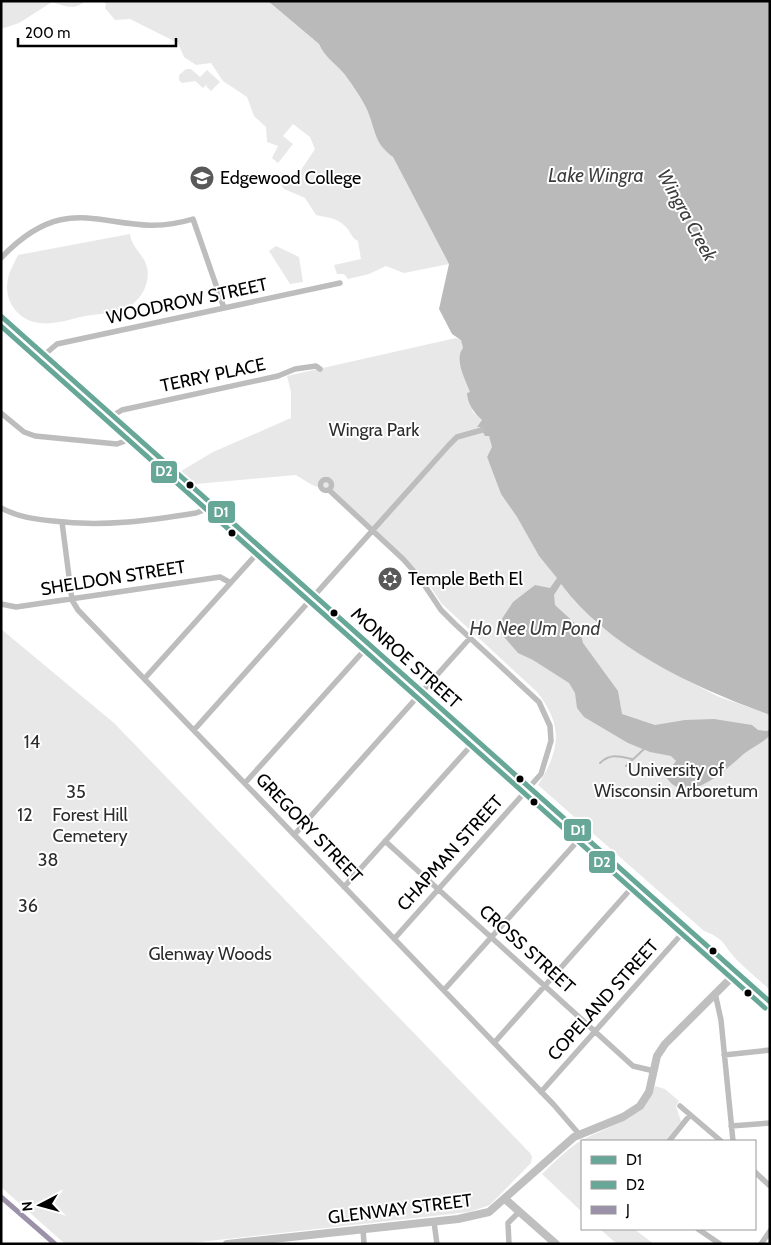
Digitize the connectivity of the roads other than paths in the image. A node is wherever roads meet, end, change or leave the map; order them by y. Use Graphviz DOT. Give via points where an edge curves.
graph roads {
  1 [pos="1,258"];
  2 [pos="340,284"];
  3 [pos="224,308"];
  4 [pos="1,316"];
  5 [pos="44,355"];
  6 [pos="320,369"];
  7 [pos="1,413"];
  8 [pos="112,416"];
  9 [pos="482,430"];
  10 [pos="132,434"];
  11 [pos="329,490"];
  12 [pos="210,503"];
  13 [pos="1,508"];
  14 [pos="62,522"];
  15 [pos="372,531"];
  16 [pos="261,549"];
  17 [pos="229,582"];
  18 [pos="316,596"];
  19 [pos="72,600"];
  20 [pos="1,604"];
  21 [pos="470,638"];
  22 [pos="369,644"];
  23 [pos="145,678"];
  24 [pos="422,692"];
  25 [pos="194,730"];
  26 [pos="476,740"];
  27 [pos="245,782"];
  28 [pos="529,788"];
  29 [pos="294,835"];
  30 [pos="583,836"];
  31 [pos="385,841"];
  32 [pos="636,883"];
  33 [pos="344,887"];
  34 [pos="438,889"];
  35 [pos="687,928"];
  36 [pos="492,938"];
  37 [pos="394,939"];
  38 [pos="737,972"];
  39 [pos="546,986"];
  40 [pos="444,990"];
  41 [pos="715,993"];
  42 [pos="770,1002"];
  43 [pos="594,1032"];
  44 [pos="494,1043"];
  45 [pos="770,1050"];
  46 [pos="724,1055"];
  47 [pos="654,1072"];
  48 [pos="541,1092"];
  49 [pos="680,1106"];
  50 [pos="690,1115"];
  51 [pos="770,1123"];
  52 [pos="731,1126"];
  53 [pos="579,1134"];
  54 [pos="670,1140"];
  55 [pos="720,1140"];
  56 [pos="733,1140"];
  57 [pos="756,1173"];
  58 [pos="770,1186"];
  59 [pos="1,1197"];
  60 [pos="505,1199"];
  61 [pos="519,1212"];
  62 [pos="434,1222"];
  63 [pos="363,1229"];
  64 [pos="699,1230"];
  65 [pos="770,1231"];
  66 [pos="291,1240"];
  67 [pos="55,1244"];
  68 [pos="227,1244"];
  69 [pos="364,1244"];
  70 [pos="436,1244"];
  71 [pos="508,1244"];
  72 [pos="556,1244"];
  73 [pos="720,1244"];
  74 [pos="761,1244"];
  1 -- 3 [label="street" via="33,230 66,218 98,217 148,226 193,219"];
  2 -- 3 [label="street, WOODROW STREET"];
  3 -- 5 [label="street, WOODROW STREET" via="57,344"];
  4 -- 5 [label="main road, MONROE STREET"];
  5 -- 8 [label="main road, MONROE STREET"];
  6 -- 8 [label="street, TERRY PLACE" via="316,366 295,369 278,376 122,410"];
  7 -- 10 [label="street" via="24,432 35,436 117,444"];
  8 -- 10 [label="main road, MONROE STREET"];
  9 -- 15 [label="street" via="457,437"];
  10 -- 12 [label="main road, MONROE STREET"];
  11 -- 15 [label="street, CHAPMAN STREET"];
  12 -- 14 [label="street" via="196,513 140,522 93,525"];
  12 -- 16 [label="main road, MONROE STREET"];
  13 -- 14 [label="street" via="22,517"];
  14 -- 19 [label="street"];
  15 -- 18 [label="street"];
  15 -- 21 [label="street, CHAPMAN STREET" via="419,577 441,610"];
  16 -- 17 [label="street"];
  16 -- 18 [label="main road, MONROE STREET"];
  17 -- 19 [label="street, SHELDON STREET" via="220,577"];
  17 -- 23 [label="street"];
  18 -- 22 [label="main road, MONROE STREET"];
  18 -- 25 [label="street"];
  19 -- 20 [label="street, SHELDON STREET" via="11,608"];
  19 -- 23 [label="street, GREGORY STREET"];
  21 -- 24 [label="street"];
  21 -- 28 [label="street, CHAPMAN STREET" via="532,694 546,713 551,733 548,754 541,774"];
  22 -- 24 [label="main road, MONROE STREET"];
  22 -- 27 [label="street"];
  23 -- 25 [label="street, GREGORY STREET"];
  24 -- 26 [label="main road, MONROE STREET"];
  24 -- 29 [label="street"];
  25 -- 27 [label="street, GREGORY STREET"];
  26 -- 28 [label="main road, MONROE STREET"];
  26 -- 31 [label="street"];
  27 -- 29 [label="street, GREGORY STREET"];
  28 -- 30 [label="main road, MONROE STREET"];
  28 -- 34 [label="street, CHAPMAN STREET"];
  29 -- 33 [label="street, GREGORY STREET"];
  30 -- 32 [label="main road, MONROE STREET"];
  30 -- 36 [label="street"];
  31 -- 33 [label="street"];
  31 -- 34 [label="street, CROSS STREET"];
  32 -- 35 [label="main road, MONROE STREET"];
  32 -- 39 [label="street"];
  33 -- 37 [label="street, GREGORY STREET"];
  34 -- 36 [label="street, CROSS STREET"];
  34 -- 37 [label="street, CHAPMAN STREET"];
  35 -- 38 [label="main road, MONROE STREET"];
  35 -- 43 [label="street, COPELAND STREET"];
  36 -- 39 [label="street, CROSS STREET"];
  36 -- 40 [label="street"];
  37 -- 40 [label="street, GREGORY STREET"];
  38 -- 41 [label="main road, GLENWAY STREET"];
  38 -- 42 [label="main road, MONROE STREET"];
  39 -- 43 [label="street, CROSS STREET"];
  39 -- 44 [label="street"];
  40 -- 44 [label="street, GREGORY STREET"];
  41 -- 46 [label="street" via="719,1002"];
  41 -- 47 [label="main road, GLENWAY STREET" via="664,1044"];
  43 -- 47 [label="street, CROSS STREET" via="633,1066"];
  43 -- 48 [label="street, COPELAND STREET"];
  44 -- 48 [label="street, GREGORY STREET"];
  45 -- 46 [label="street"];
  46 -- 52 [label="street"];
  47 -- 53 [label="main road, GLENWAY STREET" via="649,1092 640,1106 623,1117"];
  48 -- 53 [label="street, GREGORY STREET"];
  49 -- 50 [label="street"];
  50 -- 54 [label="street"];
  50 -- 55 [label="street"];
  51 -- 52 [label="street"];
  52 -- 56 [label="street"];
  53 -- 60 [label="main road, GLENWAY STREET"];
  57 -- 58 [label="street"];
  59 -- 67 [label="main road"];
  60 -- 61 [label="main road"];
  60 -- 62 [label="main road, GLENWAY STREET" via="481,1216"];
  61 -- 71 [label="street" via="508,1223"];
  61 -- 72 [label="main road"];
  62 -- 63 [label="main road, GLENWAY STREET"];
  62 -- 70 [label="street"];
  63 -- 66 [label="main road, GLENWAY STREET"];
  63 -- 69 [label="street"];
  64 -- 73 [label="street"];
  65 -- 74 [label="street"];
  66 -- 68 [label="main road, GLENWAY STREET"];
}
